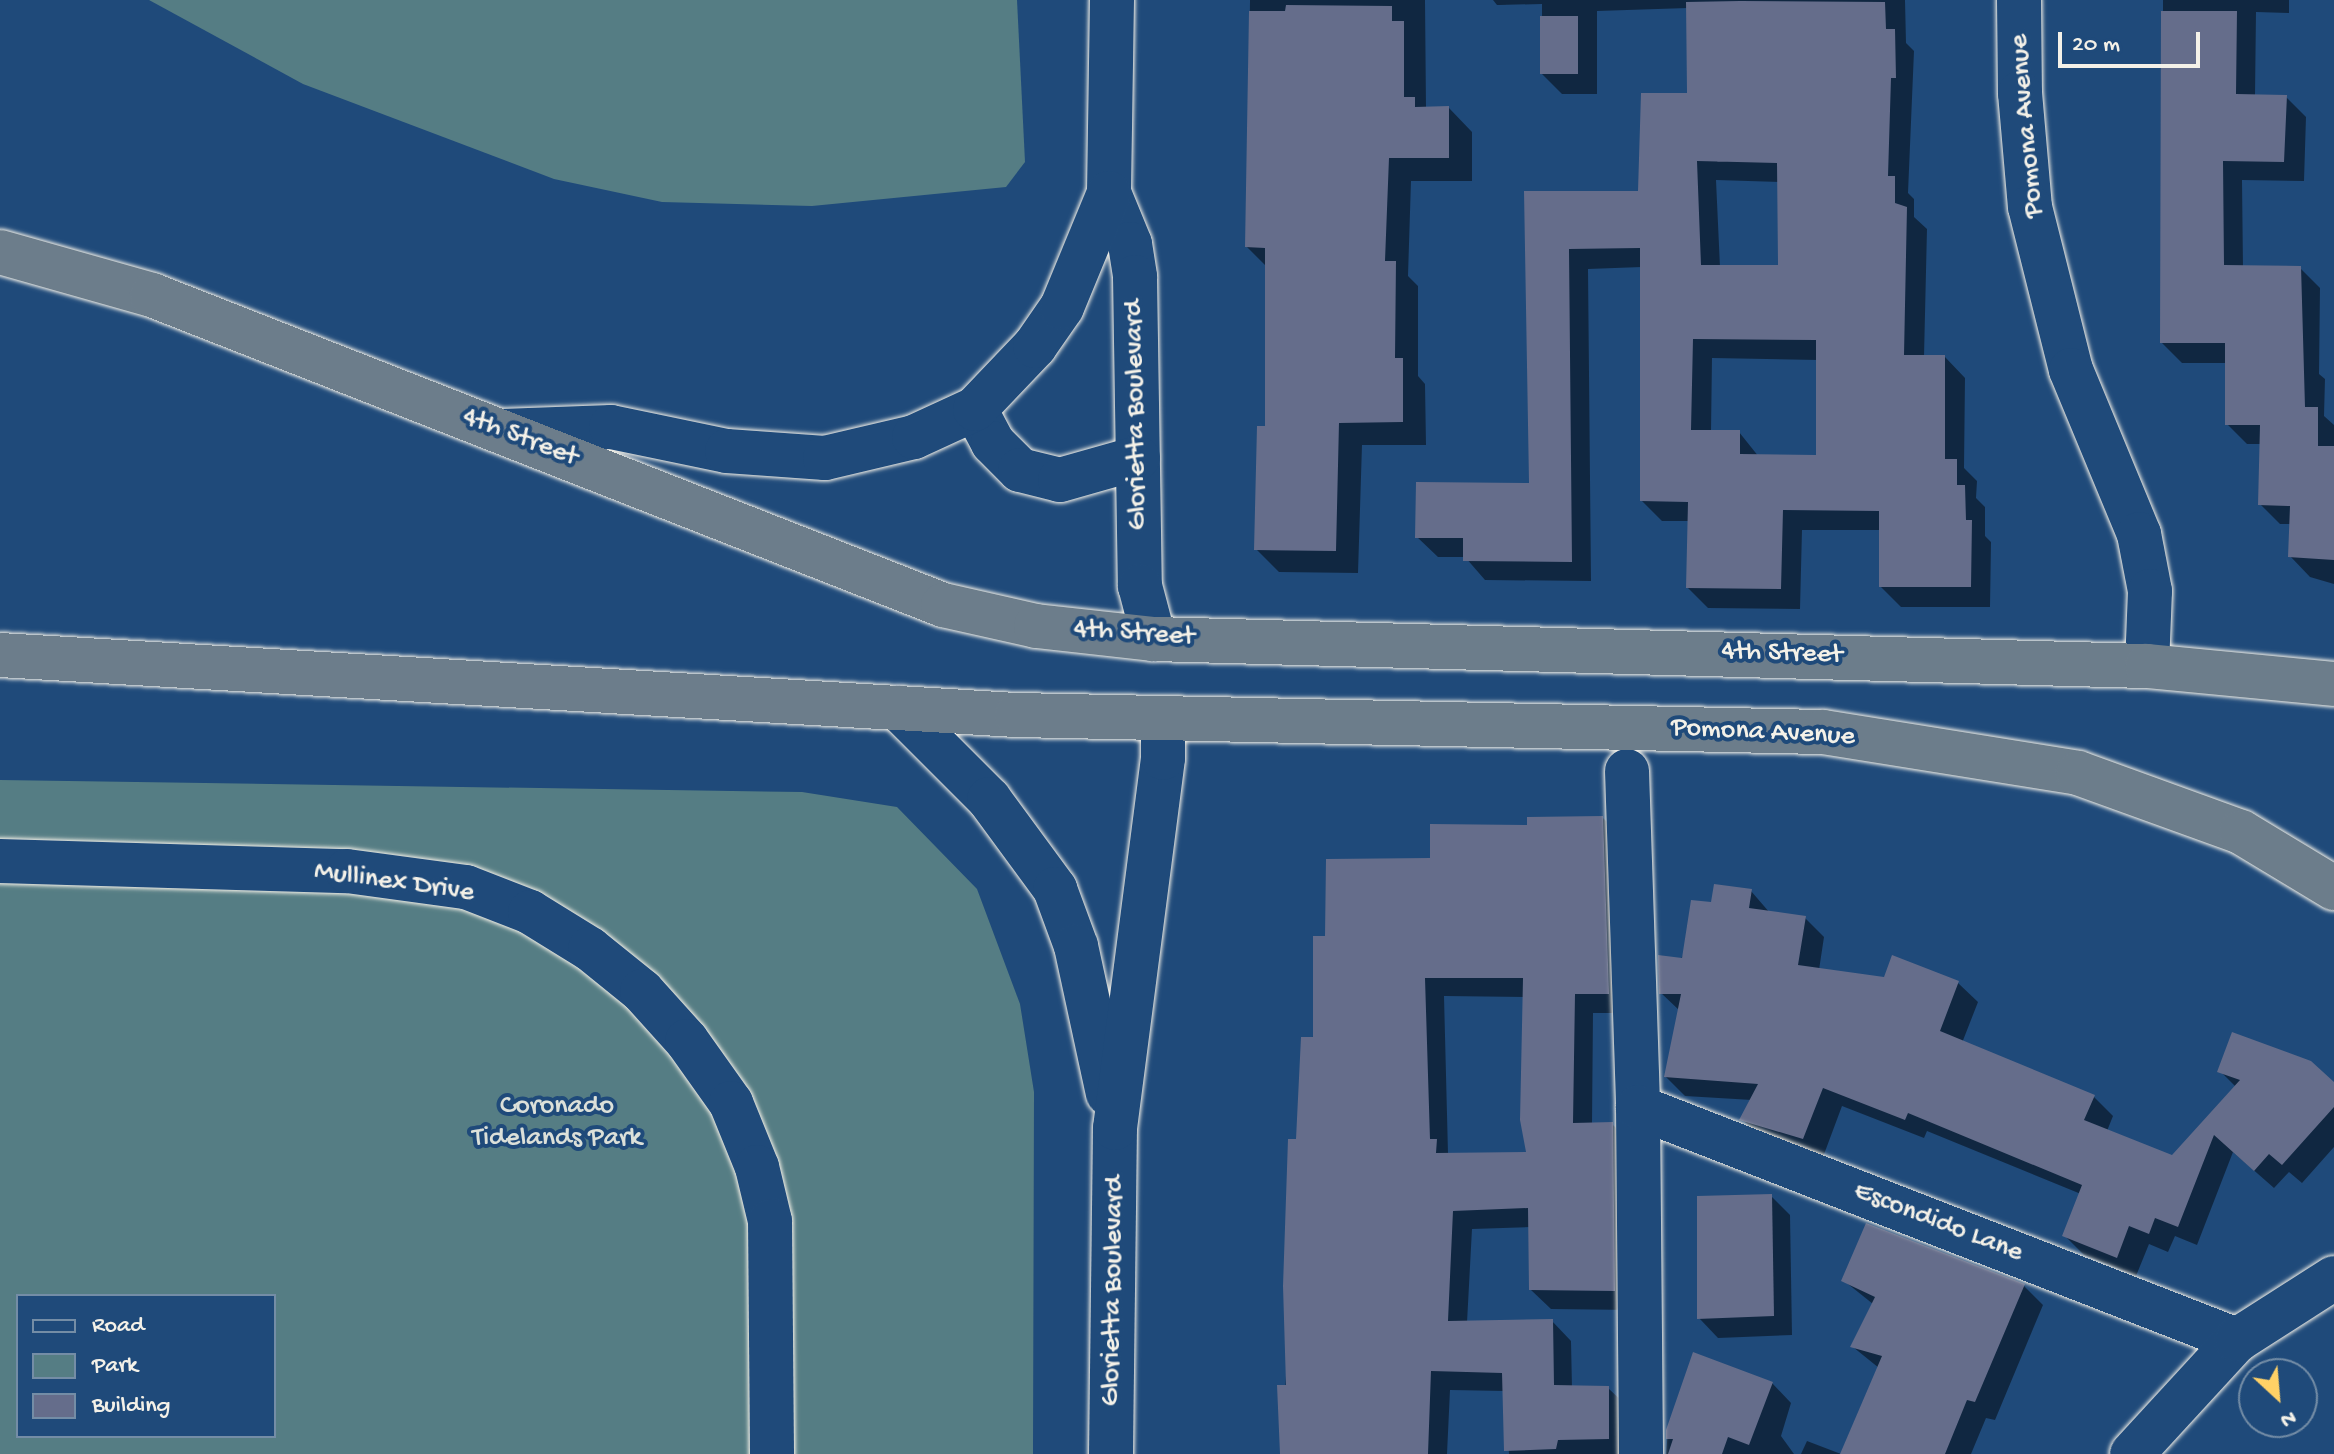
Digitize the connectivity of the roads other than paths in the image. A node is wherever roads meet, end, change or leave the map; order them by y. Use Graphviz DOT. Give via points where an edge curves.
graph roads {
  1 [pos="1112,0"];
  2 [pos="2019,0"];
  3 [pos="1109,193"];
  4 [pos="0,252"];
  5 [pos="975,409"];
  6 [pos="502,431"];
  7 [pos="1138,458"];
  8 [pos="1154,639"];
  9 [pos="0,655"];
  10 [pos="2147,666"];
  11 [pos="2334,684"];
  12 [pos="898,708"];
  13 [pos="1163,721"];
  14 [pos="1627,771"];
  15 [pos="0,861"];
  16 [pos="2334,888"];
  17 [pos="1638,1107"];
  18 [pos="1115,1128"];
  19 [pos="2334,1278"];
  20 [pos="2237,1340"];
  21 [pos="772,1454"];
  22 [pos="1111,1454"];
  23 [pos="1641,1454"];
  24 [pos="2132,1454"];
  1 -- 3 [label="street, Glorietta Boulevard"];
  2 -- 10 [label="street, Pomona Avenue" via="2030,207 2071,370 2139,534 2150,591"];
  3 -- 5 [label="street, Glorietta Boulevard" via="1062,307 1035,346"];
  3 -- 7 [label="street, Glorietta Boulevard" via="1130,244 1135,277"];
  4 -- 6 [label="highway, 4th Street" via="152,295"];
  5 -- 6 [label="street, Glorietta Boulevard" via="914,437 825,458 727,451 611,427"];
  5 -- 7 [label="street" via="993,443 1020,470 1060,480"];
  6 -- 8 [label="highway, 4th Street" via="943,605 1036,626"];
  7 -- 8 [label="street, Glorietta Boulevard" via="1140,586"];
  8 -- 10 [label="highway, 4th Street"];
  9 -- 12 [label="highway"];
  10 -- 11 [label="highway, 4th Street"];
  12 -- 13 [label="highway"];
  12 -- 18 [label="street, Glorietta Boulevard" via="989,799 1055,889 1076,946"];
  13 -- 16 [label="highway, Pomona Avenue" via="1823,732 1972,753 2078,773 2158,799 2241,832"];
  13 -- 18 [label="street, Glorietta Boulevard" via="1163,758"];
  14 -- 17 [label="street"];
  15 -- 21 [label="street, Mullinex Drive" via="347,871 466,887 530,912 590,949 642,991 687,1041 731,1103 757,1167 770,1221"];
  17 -- 20 [label="street, Escondido Lane"];
  17 -- 23 [label="street"];
  18 -- 22 [label="street, Glorietta Boulevard"];
  19 -- 20 [label="street"];
  20 -- 24 [label="street"];
}
